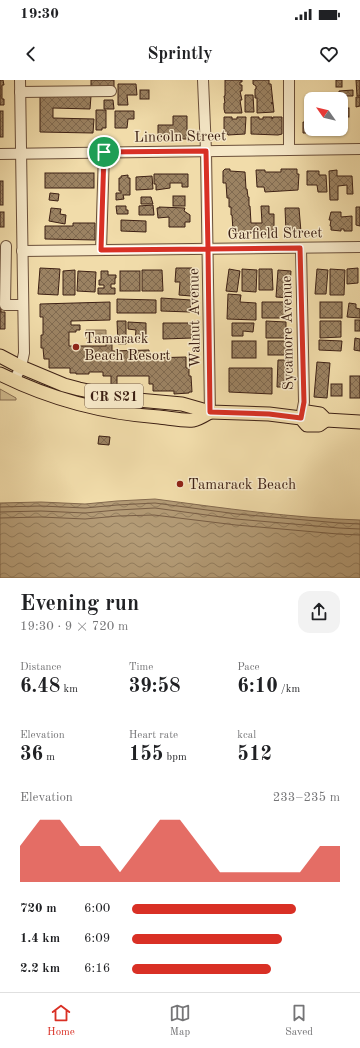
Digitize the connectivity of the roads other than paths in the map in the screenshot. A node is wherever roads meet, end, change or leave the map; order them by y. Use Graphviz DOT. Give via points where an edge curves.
graph roads {
  1 [pos="20,80"];
  2 [pos="204,80"];
  3 [pos="288,80"];
  4 [pos="111,91"];
  5 [pos="20,92"];
  6 [pos="360,149"];
  7 [pos="289,150"];
  8 [pos="206,151"];
  9 [pos="104,152"];
  10 [pos="0,154"];
  11 [pos="21,154"];
  12 [pos="3,246"];
  13 [pos="300,248"];
  14 [pos="360,248"];
  15 [pos="22,249"];
  16 [pos="208,249"];
  17 [pos="101,250"];
  18 [pos="6,276"];
  19 [pos="23,276"];
  20 [pos="23,305"];
  21 [pos="0,356"];
  22 [pos="21,367"];
  23 [pos="0,374"];
  24 [pos="14,381"];
  25 [pos="210,412"];
  26 [pos="301,418"];
  27 [pos="360,422"];
  1 -- 5 [label="street"];
  2 -- 8 [label="street, Walnut Avenue"];
  3 -- 7 [label="street"];
  4 -- 5 [label="street"];
  5 -- 11 [label="street"];
  6 -- 7 [label="street, Lincoln Street"];
  7 -- 8 [label="street, Lincoln Street"];
  8 -- 9 [label="street, Lincoln Street"];
  8 -- 16 [label="street, Walnut Avenue"];
  9 -- 11 [label="street, Lincoln Street"];
  9 -- 17 [label="street"];
  10 -- 11 [label="street, Lincoln Street"];
  11 -- 15 [label="street"];
  12 -- 15 [label="street, Garfield Street"];
  12 -- 18 [label="street"];
  13 -- 14 [label="street, Garfield Street"];
  13 -- 16 [label="street, Garfield Street"];
  13 -- 26 [label="street, Sycamore Avenue" via="304,402"];
  15 -- 17 [label="street, Garfield Street"];
  15 -- 19 [label="street"];
  16 -- 17 [label="street, Garfield Street"];
  16 -- 25 [label="street, Walnut Avenue"];
  18 -- 19 [label="street"];
  18 -- 20 [label="street" via="5,305"];
  19 -- 20 [label="street"];
  20 -- 22 [label="street" via="24,353"];
  21 -- 22 [label="main road, CR S21"];
  22 -- 24 [label="street"];
  22 -- 25 [label="main road, CR S21" via="79,389 127,399 182,404"];
  23 -- 24 [label="main road, CR S21"];
  24 -- 25 [label="main road, CR S21" via="60,400 111,412 194,420"];
  25 -- 26 [label="main road, CR S21"];
  26 -- 27 [label="main road, CR S21" via="307,412 320,414 326,420"];
}
